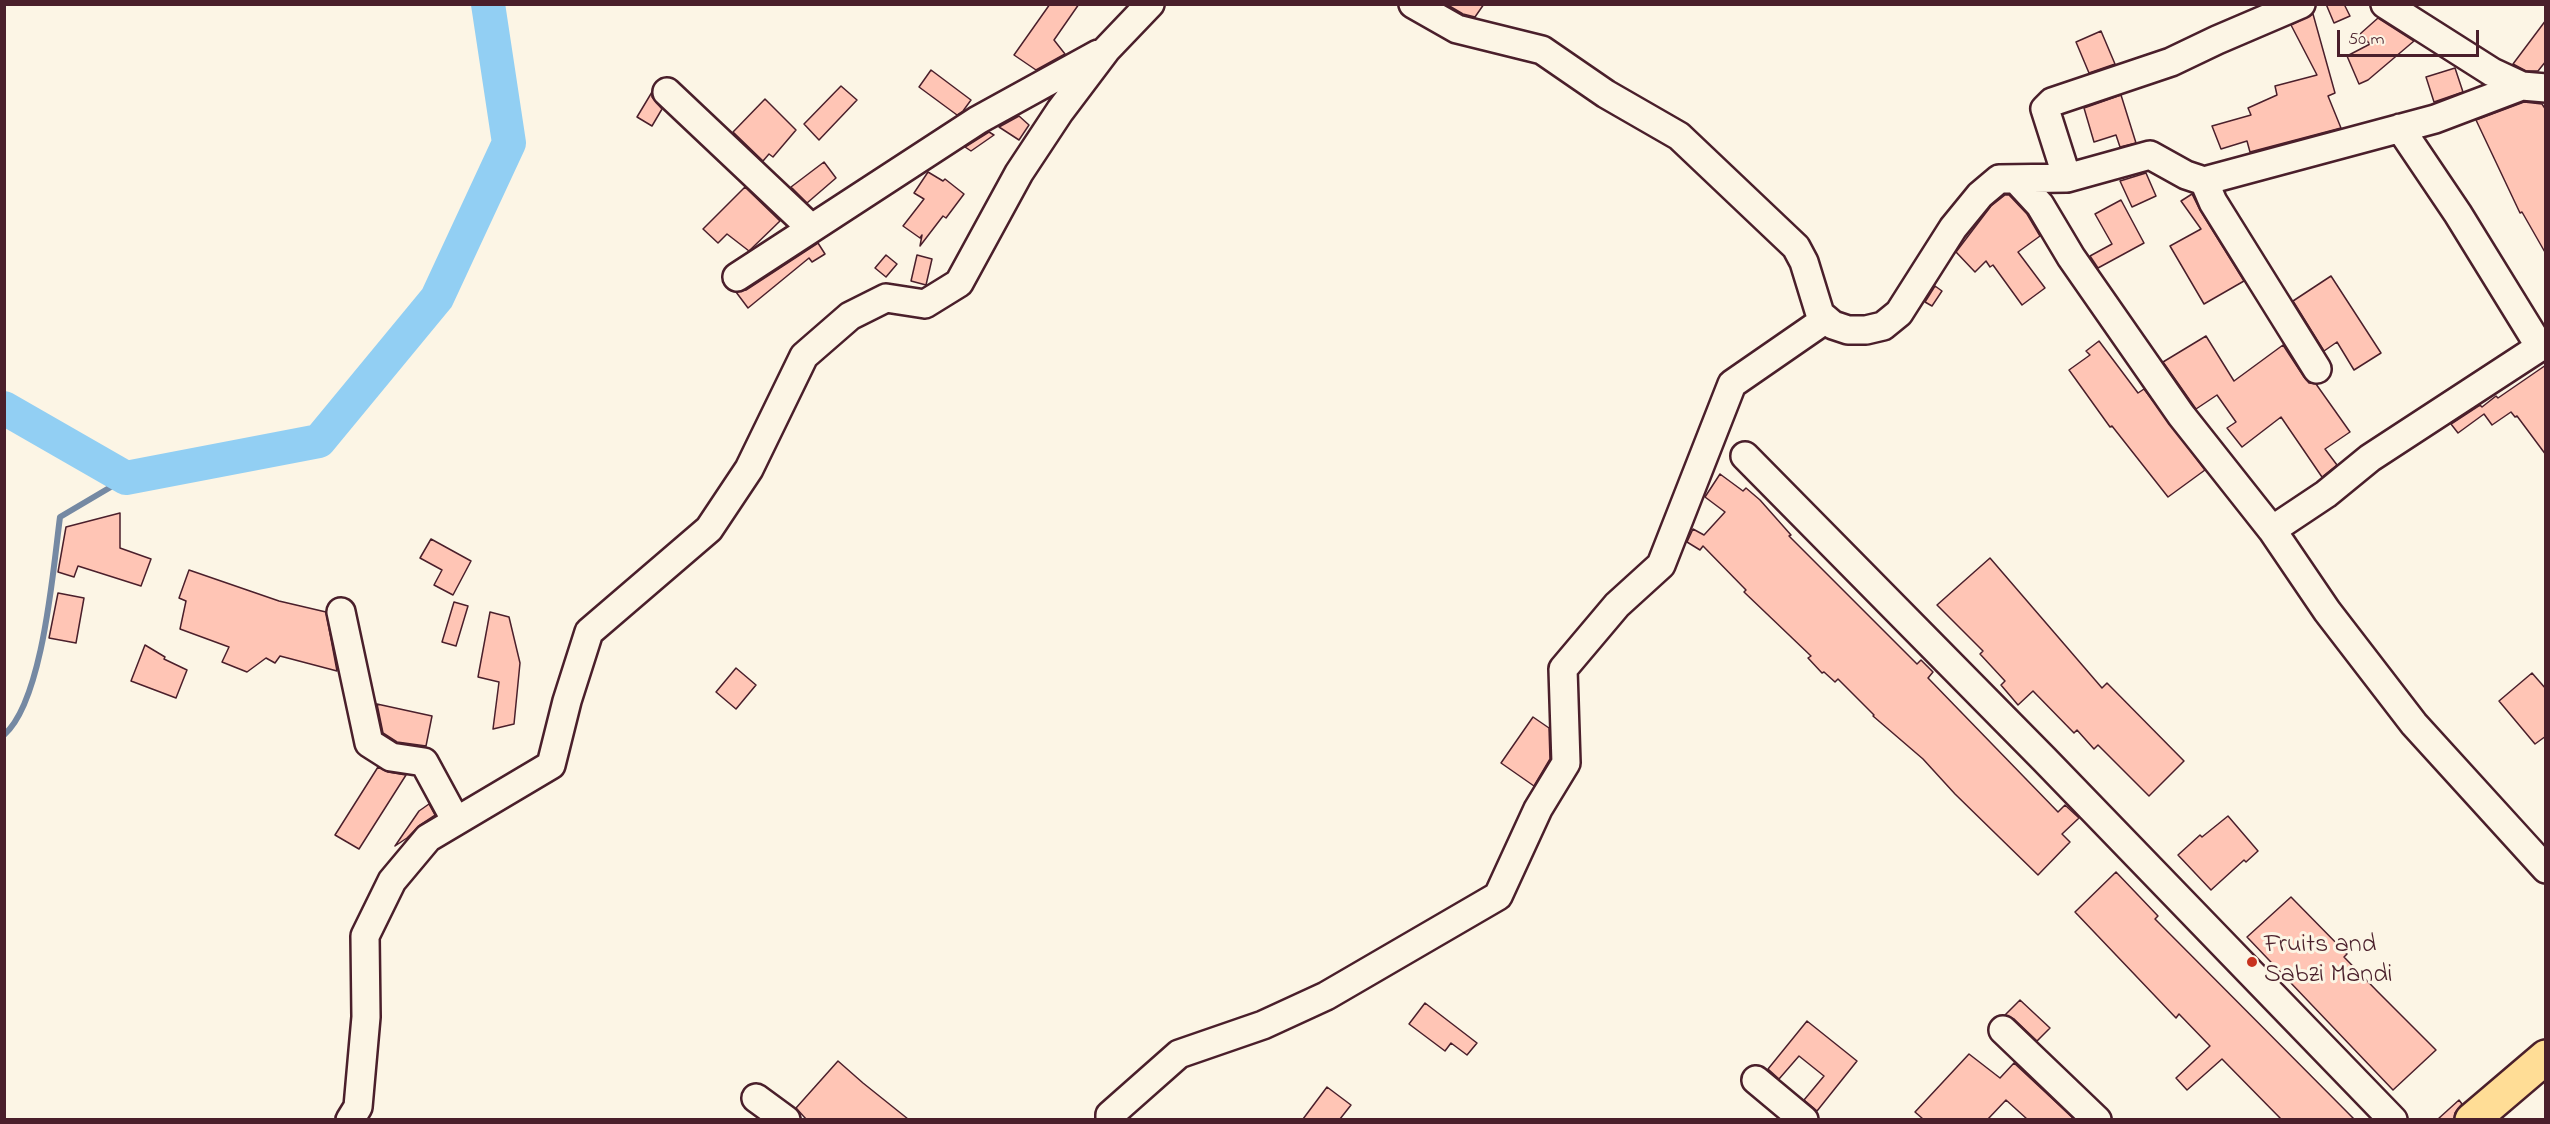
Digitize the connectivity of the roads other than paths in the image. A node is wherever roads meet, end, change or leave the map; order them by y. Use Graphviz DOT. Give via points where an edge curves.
graph roads {
  1 [pos="1150,4"];
  2 [pos="1413,4"];
  3 [pos="2301,4"];
  4 [pos="2385,4"];
  5 [pos="1106,50"];
  6 [pos="2534,87"];
  7 [pos="667,92"];
  8 [pos="2400,128"];
  9 [pos="2016,178"];
  10 [pos="2067,178"];
  11 [pos="2204,181"];
  12 [pos="811,228"];
  13 [pos="737,277"];
  14 [pos="1826,319"];
  15 [pos="2317,369"];
  16 [pos="1745,456"];
  17 [pos="2272,530"];
  18 [pos="341,612"];
  19 [pos="456,821"];
  20 [pos="2546,870"];
  21 [pos="2003,1030"];
  22 [pos="2546,1057"];
  23 [pos="1756,1080"];
  24 [pos="756,1098"];
  25 [pos="350,1119"];
  26 [pos="786,1119"];
  27 [pos="1110,1119"];
  28 [pos="1804,1119"];
  29 [pos="2097,1119"];
  30 [pos="2393,1119"];
  31 [pos="2472,1119"];
  1 -- 5 [label="street"];
  2 -- 14 [label="street" via="1457,29 1542,50 1606,94 1679,136 1796,247 1820,314"];
  3 -- 10 [label="street" via="2171,62 2052,102 2045,109"];
  4 -- 6 [label="street" via="2492,72"];
  5 -- 12 [label="street" via="978,120"];
  5 -- 19 [label="street" via="1019,173 959,283 925,304 886,298 850,316 804,356 749,469 709,529 589,632 551,765"];
  6 -- 8 [label="street"];
  7 -- 12 [label="street"];
  8 -- 11 [label="street"];
  8 -- 17 [label="street" via="2540,347 2370,458"];
  9 -- 10 [label="street"];
  9 -- 14 [label="street" via="1999,179 1980,195 1953,228 1899,313 1883,326 1848,330"];
  9 -- 17 [label="street" via="2040,205 2071,257 2181,415"];
  10 -- 11 [label="street" via="2150,156"];
  11 -- 15 [label="street" via="2213,202"];
  12 -- 13 [label="street"];
  14 -- 27 [label="street" via="1732,384 1661,565 1617,605 1563,669 1566,763 1538,809 1498,896 1326,996 1263,1025 1179,1053"];
  16 -- 30 [label="street"];
  17 -- 20 [label="street" via="2327,611 2414,724"];
  18 -- 19 [label="street" via="369,743 391,757 424,762"];
  19 -- 25 [label="street" via="428,838 392,880 365,936 366,1017 358,1107"];
  21 -- 29 [label="street"];
  22 -- 31 [label="highway"];
  23 -- 28 [label="street"];
  24 -- 26 [label="street"];
}
